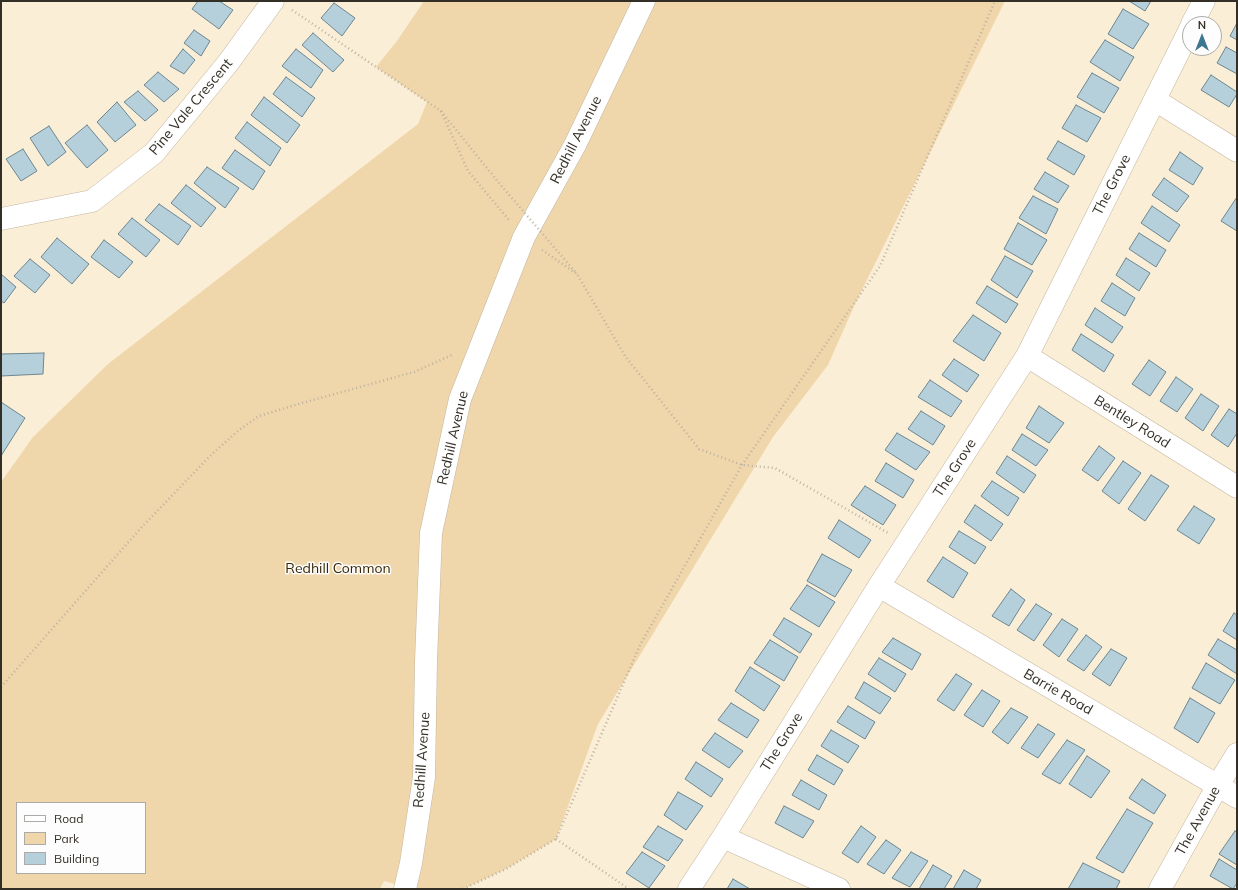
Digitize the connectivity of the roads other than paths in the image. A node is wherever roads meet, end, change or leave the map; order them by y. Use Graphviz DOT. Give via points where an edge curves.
graph roads {
  1 [pos="644,1"];
  2 [pos="1204,1"];
  3 [pos="282,5"];
  4 [pos="1196,16"];
  5 [pos="1182,45"];
  6 [pos="1155,100"];
  7 [pos="1237,151"];
  8 [pos="1,219"];
  9 [pos="1027,356"];
  10 [pos="1237,487"];
  11 [pos="879,586"];
  12 [pos="1237,754"];
  13 [pos="1218,786"];
  14 [pos="1237,797"];
  15 [pos="723,837"];
  16 [pos="405,889"];
  17 [pos="689,889"];
  18 [pos="839,889"];
  19 [pos="1160,889"];
  1 -- 16 [label="street, Redhill Avenue" via="575,145 524,238 460,399 431,533 424,777"];
  2 -- 4 [label="street"];
  3 -- 8 [label="street, Pine Vale Crescent" via="228,63 154,153 92,201"];
  5 -- 6 [label="street, The Grove"];
  6 -- 7 [label="street"];
  6 -- 9 [label="street, The Grove"];
  9 -- 10 [label="street, Bentley Road"];
  9 -- 11 [label="street, The Grove"];
  11 -- 13 [label="street, Barrie Road"];
  11 -- 15 [label="street, The Grove"];
  12 -- 13 [label="street, The Avenue"];
  13 -- 14 [label="street, Barrie Road"];
  13 -- 19 [label="street, The Avenue"];
  15 -- 17 [label="street, The Grove"];
  15 -- 18 [label="street"];
}
